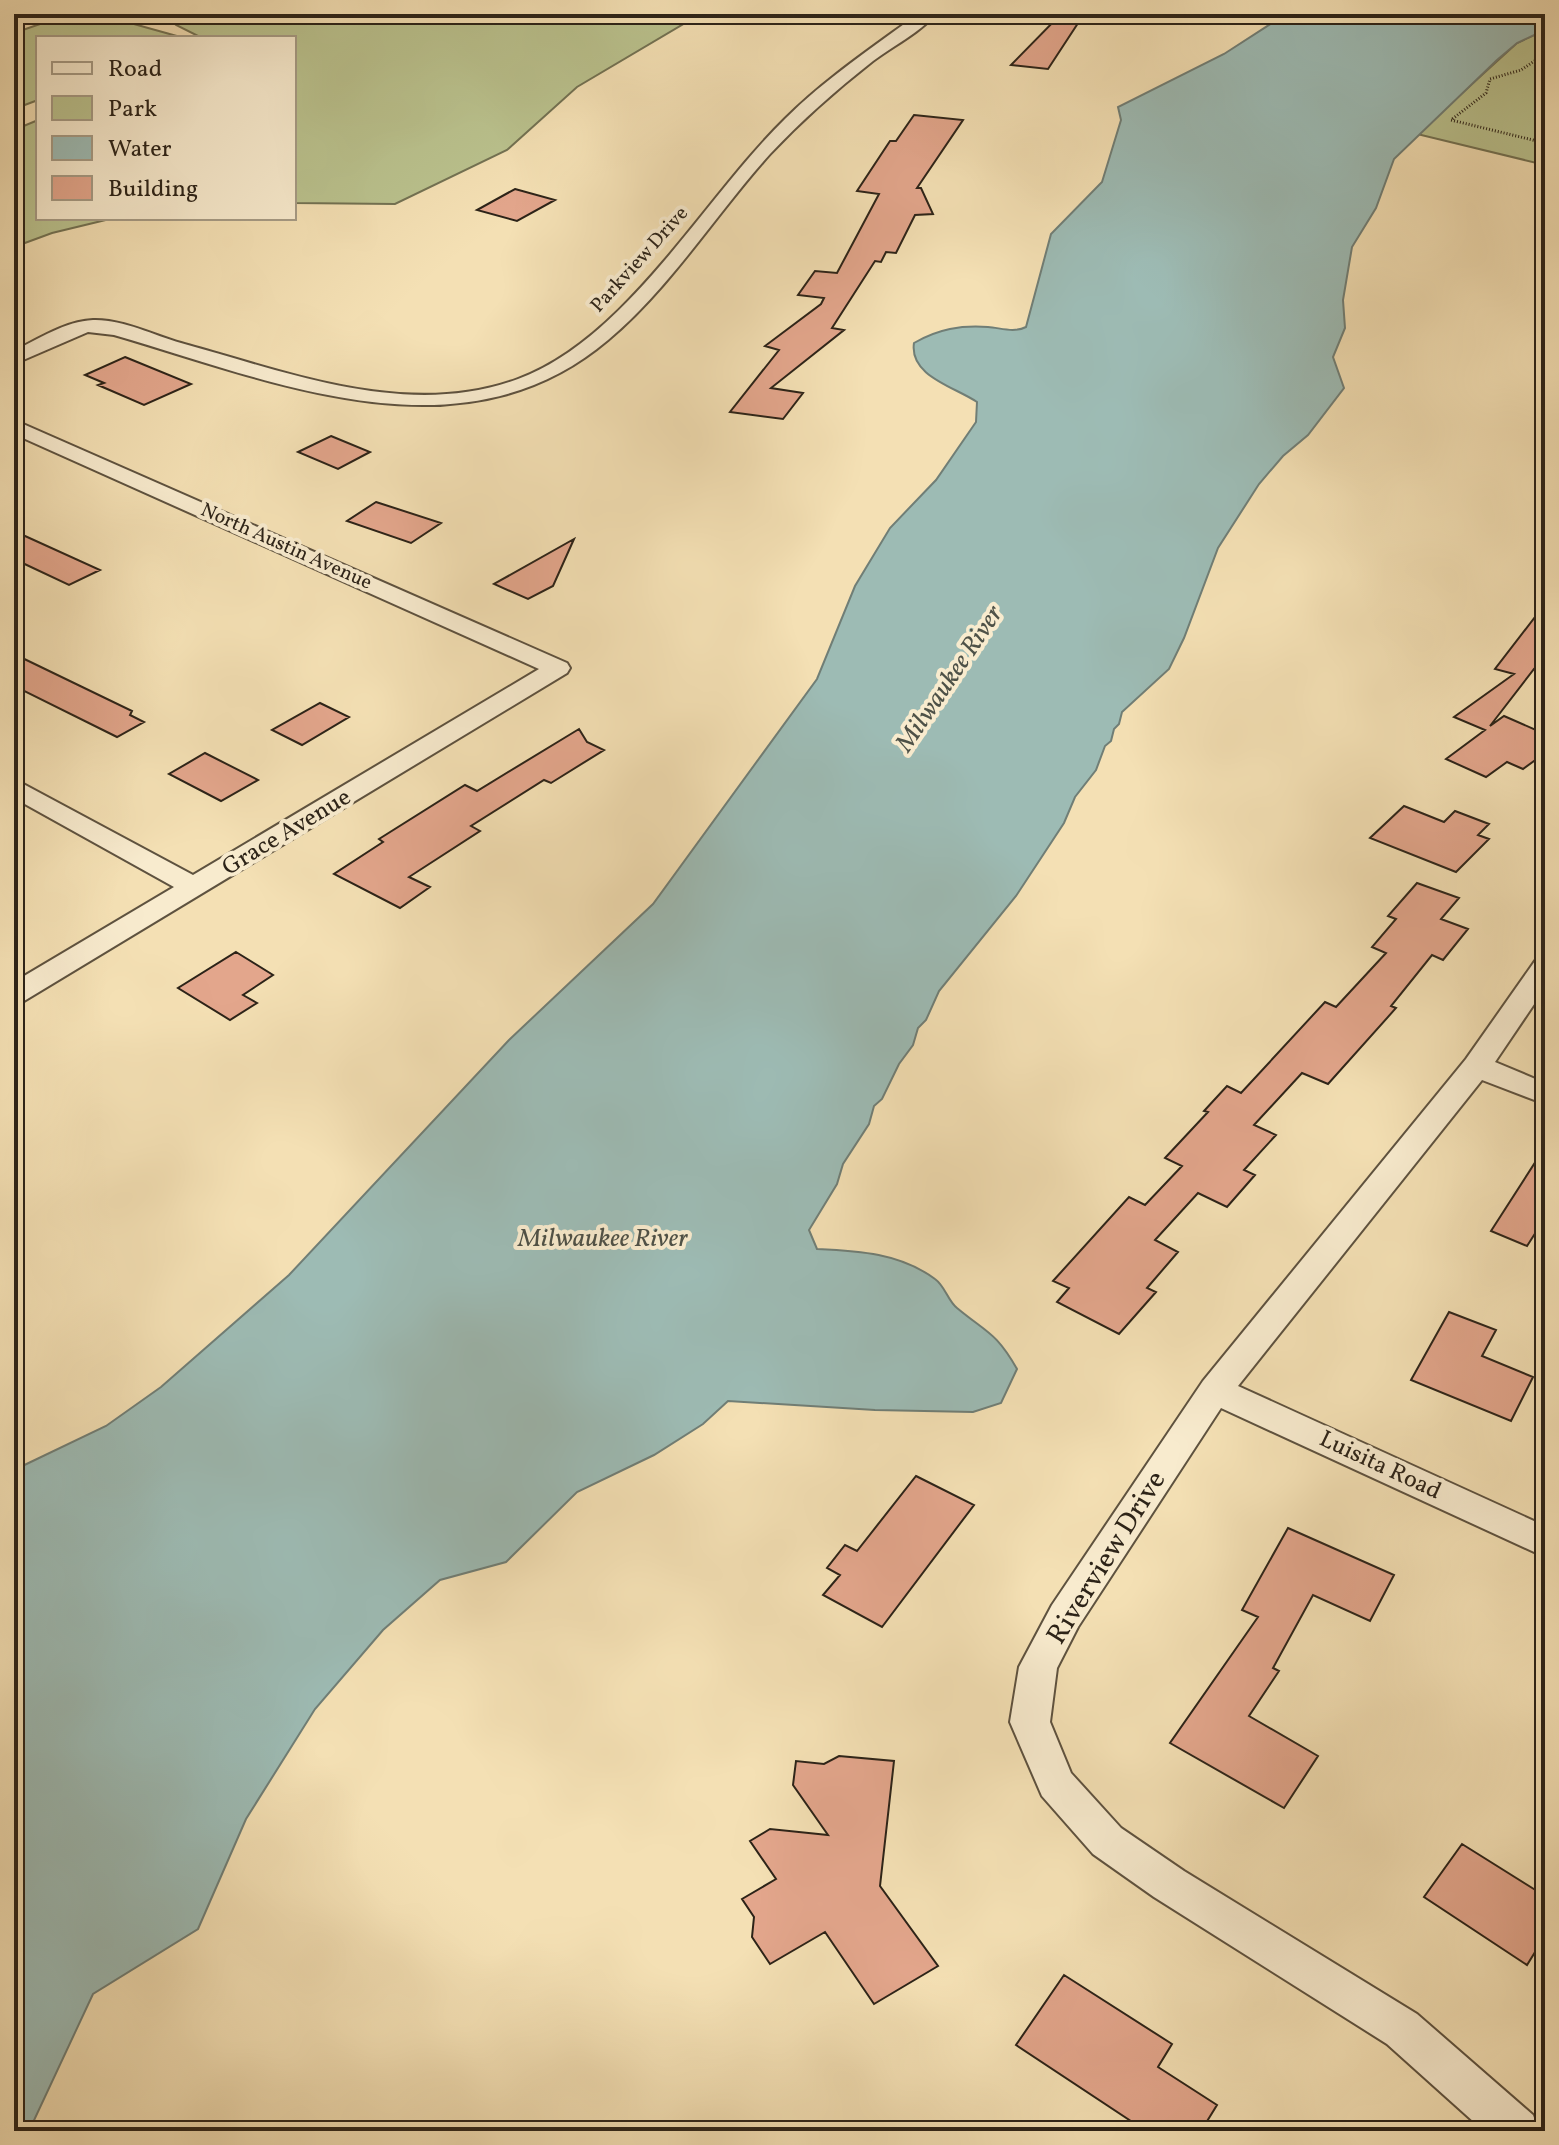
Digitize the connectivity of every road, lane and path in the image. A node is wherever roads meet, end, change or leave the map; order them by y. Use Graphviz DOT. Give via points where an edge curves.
graph roads {
  1 [pos="928,14"];
  2 [pos="1545,54"];
  3 [pos="1545,143"];
  4 [pos="14,358"];
  5 [pos="14,426"];
  6 [pos="558,668"];
  7 [pos="14,787"];
  8 [pos="196,888"];
  9 [pos="1545,967"];
  10 [pos="14,995"];
  11 [pos="1477,1066"];
  12 [pos="1545,1094"];
  13 [pos="1215,1390"];
  14 [pos="1545,1542"];
  15 [pos="1517,2131"];
  1 -- 4 [label="street, Parkview Drive" via="790,123 626,313 556,371 523,384 433,402 370,398 91,326"];
  2 -- 3 [label="path" via="1521,70 1490,79 1486,93 1451,120"];
  5 -- 6 [label="street, North Austin Avenue"];
  6 -- 8 [label="street, Grace Avenue"];
  7 -- 8 [label="street"];
  8 -- 10 [label="street, Grace Avenue"];
  9 -- 11 [label="street, Riverview Drive"];
  11 -- 12 [label="street"];
  11 -- 13 [label="street, Riverview Drive"];
  13 -- 14 [label="street, Luisita Road"];
  13 -- 15 [label="street, Riverview Drive" via="1065,1616 1038,1667 1030,1722 1056,1784 1107,1841 1402,2029"];
}
